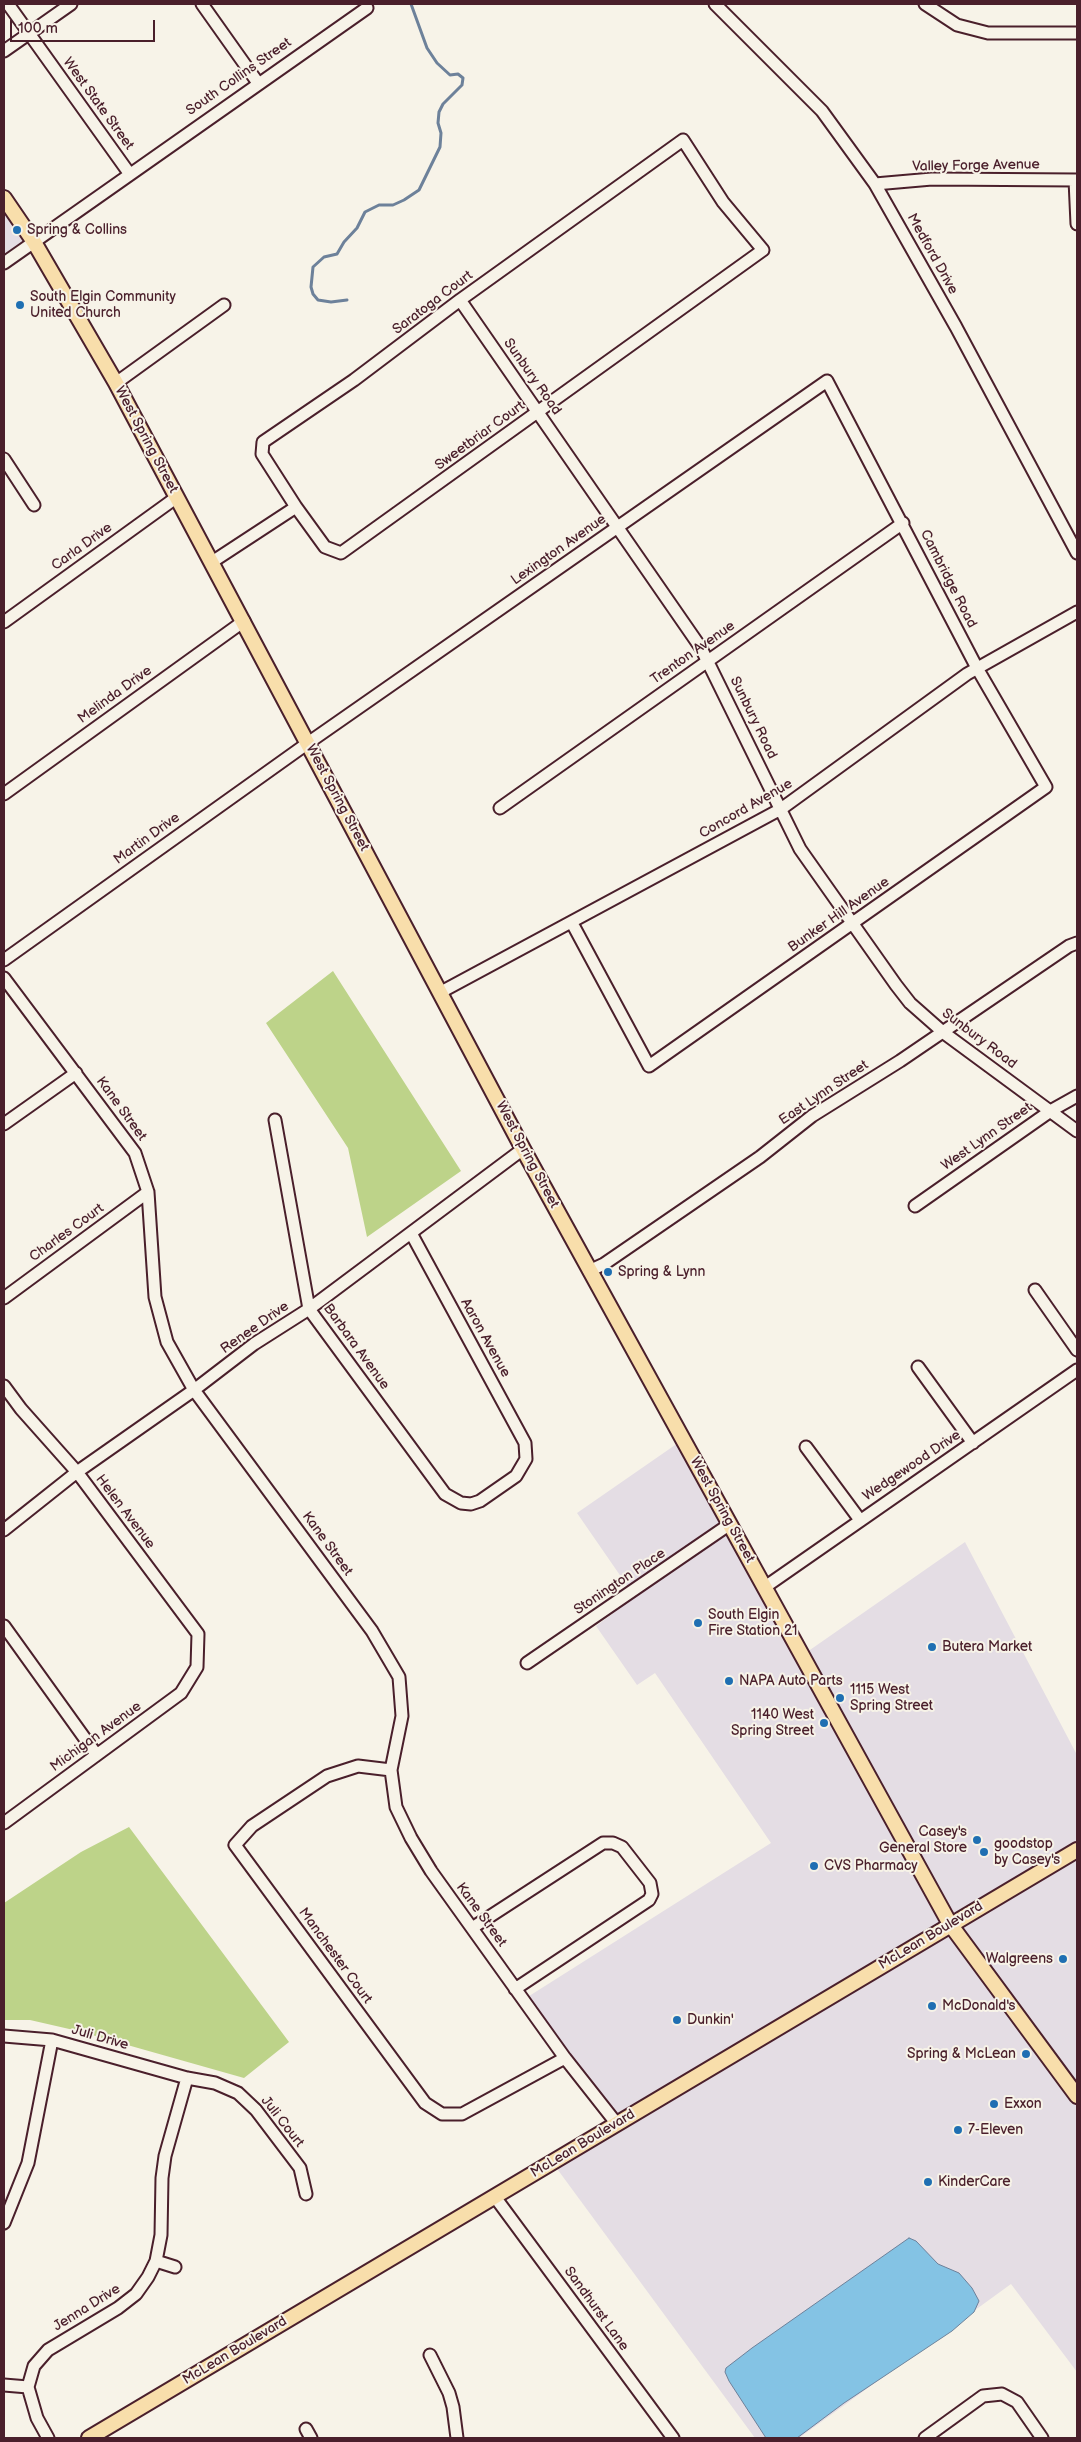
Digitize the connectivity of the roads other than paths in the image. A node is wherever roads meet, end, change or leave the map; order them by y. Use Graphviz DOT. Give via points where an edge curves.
graph roads {
  1 [pos="8,4"];
  2 [pos="71,4"];
  3 [pos="202,4"];
  4 [pos="715,4"];
  5 [pos="924,4"];
  6 [pos="367,8"];
  7 [pos="1077,33"];
  8 [pos="30,34"];
  9 [pos="4,51"];
  10 [pos="258,83"];
  11 [pos="129,173"];
  12 [pos="1076,180"];
  13 [pos="875,184"];
  14 [pos="4,198"];
  15 [pos="1077,224"];
  16 [pos="34,242"];
  17 [pos="763,250"];
  18 [pos="4,263"];
  19 [pos="460,300"];
  20 [pos="224,305"];
  21 [pos="827,381"];
  22 [pos="116,383"];
  23 [pos="538,412"];
  24 [pos="4,459"];
  25 [pos="177,497"];
  26 [pos="34,505"];
  27 [pos="296,507"];
  28 [pos="902,523"];
  29 [pos="619,527"];
  30 [pos="1077,553"];
  31 [pos="212,562"];
  32 [pos="1077,612"];
  33 [pos="244,621"];
  34 [pos="4,622"];
  35 [pos="708,661"];
  36 [pos="977,668"];
  37 [pos="308,743"];
  38 [pos="1046,788"];
  39 [pos="4,794"];
  40 [pos="500,808"];
  41 [pos="781,809"];
  42 [pos="572,923"];
  43 [pos="852,924"];
  44 [pos="1077,943"];
  45 [pos="4,960"];
  46 [pos="4,978"];
  47 [pos="441,992"];
  48 [pos="944,1033"];
  49 [pos="76,1074"];
  50 [pos="1077,1096"];
  51 [pos="1052,1110"];
  52 [pos="275,1120"];
  53 [pos="4,1124"];
  54 [pos="1077,1131"];
  55 [pos="523,1149"];
  56 [pos="148,1192"];
  57 [pos="914,1206"];
  58 [pos="411,1233"];
  59 [pos="590,1271"];
  60 [pos="1035,1290"];
  61 [pos="4,1298"];
  62 [pos="309,1309"];
  63 [pos="1077,1350"];
  64 [pos="918,1367"];
  65 [pos="1077,1370"];
  66 [pos="4,1386"];
  67 [pos="194,1390"];
  68 [pos="973,1443"];
  69 [pos="806,1447"];
  70 [pos="77,1472"];
  71 [pos="461,1503"];
  72 [pos="860,1520"];
  73 [pos="730,1524"];
  74 [pos="4,1530"];
  75 [pos="765,1587"];
  76 [pos="4,1626"];
  77 [pos="527,1663"];
  78 [pos="197,1667"];
  79 [pos="96,1754"];
  80 [pos="391,1770"];
  81 [pos="4,1823"];
  82 [pos="1077,1850"];
  83 [pos="950,1924"];
  84 [pos="472,1928"];
  85 [pos="515,1989"];
  86 [pos="4,2036"];
  87 [pos="52,2040"];
  88 [pos="564,2058"];
  89 [pos="187,2078"];
  90 [pos="1077,2096"];
  91 [pos="617,2124"];
  92 [pos="306,2194"];
  93 [pos="495,2197"];
  94 [pos="4,2223"];
  95 [pos="156,2260"];
  96 [pos="174,2267"];
  97 [pos="430,2355"];
  98 [pos="4,2385"];
  99 [pos="28,2387"];
  100 [pos="48,2438"];
  101 [pos="90,2438"];
  102 [pos="457,2438"];
  103 [pos="673,2438"];
  104 [pos="925,2438"];
  105 [pos="1042,2438"];
  1 -- 8 [label="street, West State Street"];
  2 -- 8 [label="street"];
  3 -- 10 [label="street"];
  4 -- 13 [label="street, Medford Drive" via="822,111"];
  5 -- 7 [label="street" via="957,25 988,33"];
  6 -- 10 [label="street, South Collins Street"];
  8 -- 9 [label="street"];
  8 -- 11 [label="street, West State Street"];
  10 -- 11 [label="street, South Collins Street"];
  11 -- 16 [label="street, South Collins Street"];
  12 -- 13 [label="street, Valley Forge Avenue" via="932,179"];
  12 -- 15 [label="street"];
  13 -- 30 [label="street, Medford Drive"];
  14 -- 16 [label="main road, West Spring Street"];
  16 -- 18 [label="street, South Collins Street"];
  16 -- 22 [label="main road, West Spring Street"];
  17 -- 19 [label="street, Saratoga Court" via="723,202 683,140"];
  17 -- 23 [label="street, Sweetbriar Court"];
  19 -- 23 [label="street, Sunbury Road"];
  19 -- 27 [label="street, Saratoga Court" via="354,380 263,442 262,454"];
  20 -- 22 [label="street"];
  21 -- 28 [label="street, Cambridge Road"];
  21 -- 29 [label="street, Lexington Avenue"];
  22 -- 25 [label="main road, West Spring Street"];
  23 -- 27 [label="street, Sweetbriar Court" via="341,553 326,547"];
  23 -- 29 [label="street, Sunbury Road"];
  24 -- 26 [label="street"];
  25 -- 31 [label="main road, West Spring Street"];
  25 -- 34 [label="street, Carla Drive"];
  27 -- 31 [label="street"];
  28 -- 35 [label="street, Trenton Avenue"];
  28 -- 36 [label="street, Cambridge Road"];
  29 -- 35 [label="street, Sunbury Road"];
  29 -- 37 [label="street, Lexington Avenue"];
  31 -- 33 [label="main road, West Spring Street"];
  32 -- 36 [label="street, Concord Avenue"];
  33 -- 37 [label="main road, West Spring Street"];
  33 -- 39 [label="street, Melinda Drive"];
  35 -- 40 [label="street, Trenton Avenue"];
  35 -- 41 [label="street, Sunbury Road"];
  36 -- 38 [label="street, Cambridge Road"];
  36 -- 41 [label="street, Concord Avenue"];
  37 -- 45 [label="street, Martin Drive"];
  37 -- 47 [label="main road, West Spring Street"];
  38 -- 43 [label="street, Bunker Hill Avenue"];
  41 -- 42 [label="street, Concord Avenue"];
  41 -- 43 [label="street, Sunbury Road" via="800,849"];
  42 -- 43 [label="street, Bunker Hill Avenue" via="649,1066"];
  42 -- 47 [label="street, Concord Avenue"];
  43 -- 48 [label="street, Sunbury Road" via="910,1003"];
  44 -- 48 [label="street, East Lynn Street"];
  46 -- 49 [label="street, Kane Street"];
  47 -- 55 [label="main road, West Spring Street"];
  48 -- 51 [label="street, Sunbury Road"];
  48 -- 59 [label="street, East Lynn Street" via="812,1116 760,1157"];
  49 -- 53 [label="street"];
  49 -- 56 [label="street, Kane Street" via="134,1153"];
  50 -- 51 [label="street, West Lynn Street"];
  51 -- 54 [label="street, Sunbury Road"];
  51 -- 57 [label="street, West Lynn Street"];
  52 -- 62 [label="street, Barbara Avenue"];
  55 -- 58 [label="street, Renee Drive"];
  55 -- 59 [label="main road, West Spring Street"];
  56 -- 61 [label="street, Charles Court"];
  56 -- 67 [label="street, Kane Street" via="155,1297 167,1342"];
  58 -- 62 [label="street, Renee Drive"];
  58 -- 71 [label="street, Aaron Avenue" via="525,1443 526,1459 516,1476 480,1501"];
  59 -- 73 [label="main road, West Spring Street"];
  60 -- 63 [label="street"];
  62 -- 67 [label="street, Renee Drive" via="254,1344"];
  62 -- 71 [label="street, Barbara Avenue" via="440,1488 452,1500"];
  64 -- 68 [label="street"];
  65 -- 68 [label="street, Wedgewood Drive"];
  66 -- 70 [label="street, Helen Avenue"];
  67 -- 70 [label="street, Renee Drive"];
  67 -- 80 [label="street, Kane Street" via="372,1631 399,1676 402,1716"];
  68 -- 72 [label="street, Wedgewood Drive"];
  69 -- 72 [label="street"];
  70 -- 74 [label="street, Renee Drive"];
  70 -- 78 [label="street, Helen Avenue" via="198,1634"];
  72 -- 75 [label="street, Wedgewood Drive"];
  73 -- 75 [label="main road, West Spring Street"];
  73 -- 77 [label="street, Stonington Place"];
  75 -- 83 [label="main road, West Spring Street"];
  76 -- 79 [label="street"];
  78 -- 79 [label="street, Michigan Avenue" via="181,1693"];
  79 -- 81 [label="street, Michigan Avenue"];
  80 -- 84 [label="street, Kane Street" via="396,1807 411,1838"];
  80 -- 88 [label="street, Manchester Court" via="358,1766 327,1776 252,1826 236,1845 424,2103 442,2114 462,2114"];
  82 -- 83 [label="main road, McLean Boulevard"];
  83 -- 90 [label="main road, West Spring Street"];
  83 -- 91 [label="main road, McLean Boulevard"];
  84 -- 85 [label="street, Kane Street"];
  84 -- 85 [label="street" via="603,1843 622,1847 650,1883 652,1894 649,1900"];
  85 -- 88 [label="street, Kane Street"];
  86 -- 87 [label="street, Juli Drive"];
  87 -- 89 [label="street, Juli Drive"];
  87 -- 94 [label="street" via="28,2162"];
  88 -- 91 [label="street, Kane Street"];
  89 -- 92 [label="street, Juli Court" via="215,2083 238,2093 256,2110 300,2168"];
  89 -- 95 [label="street, Jenna Drive" via="162,2178 161,2235"];
  91 -- 93 [label="main road, McLean Boulevard"];
  93 -- 101 [label="main road, McLean Boulevard"];
  93 -- 103 [label="street, Sandhurst Lane"];
  95 -- 96 [label="street"];
  95 -- 99 [label="street, Jenna Drive" via="136,2294 48,2350 34,2366"];
  97 -- 102 [label="street" via="449,2393"];
  98 -- 99 [label="street"];
  99 -- 100 [label="street" via="37,2418"];
  104 -- 105 [label="street" via="983,2396 1002,2394 1017,2402"];
}
